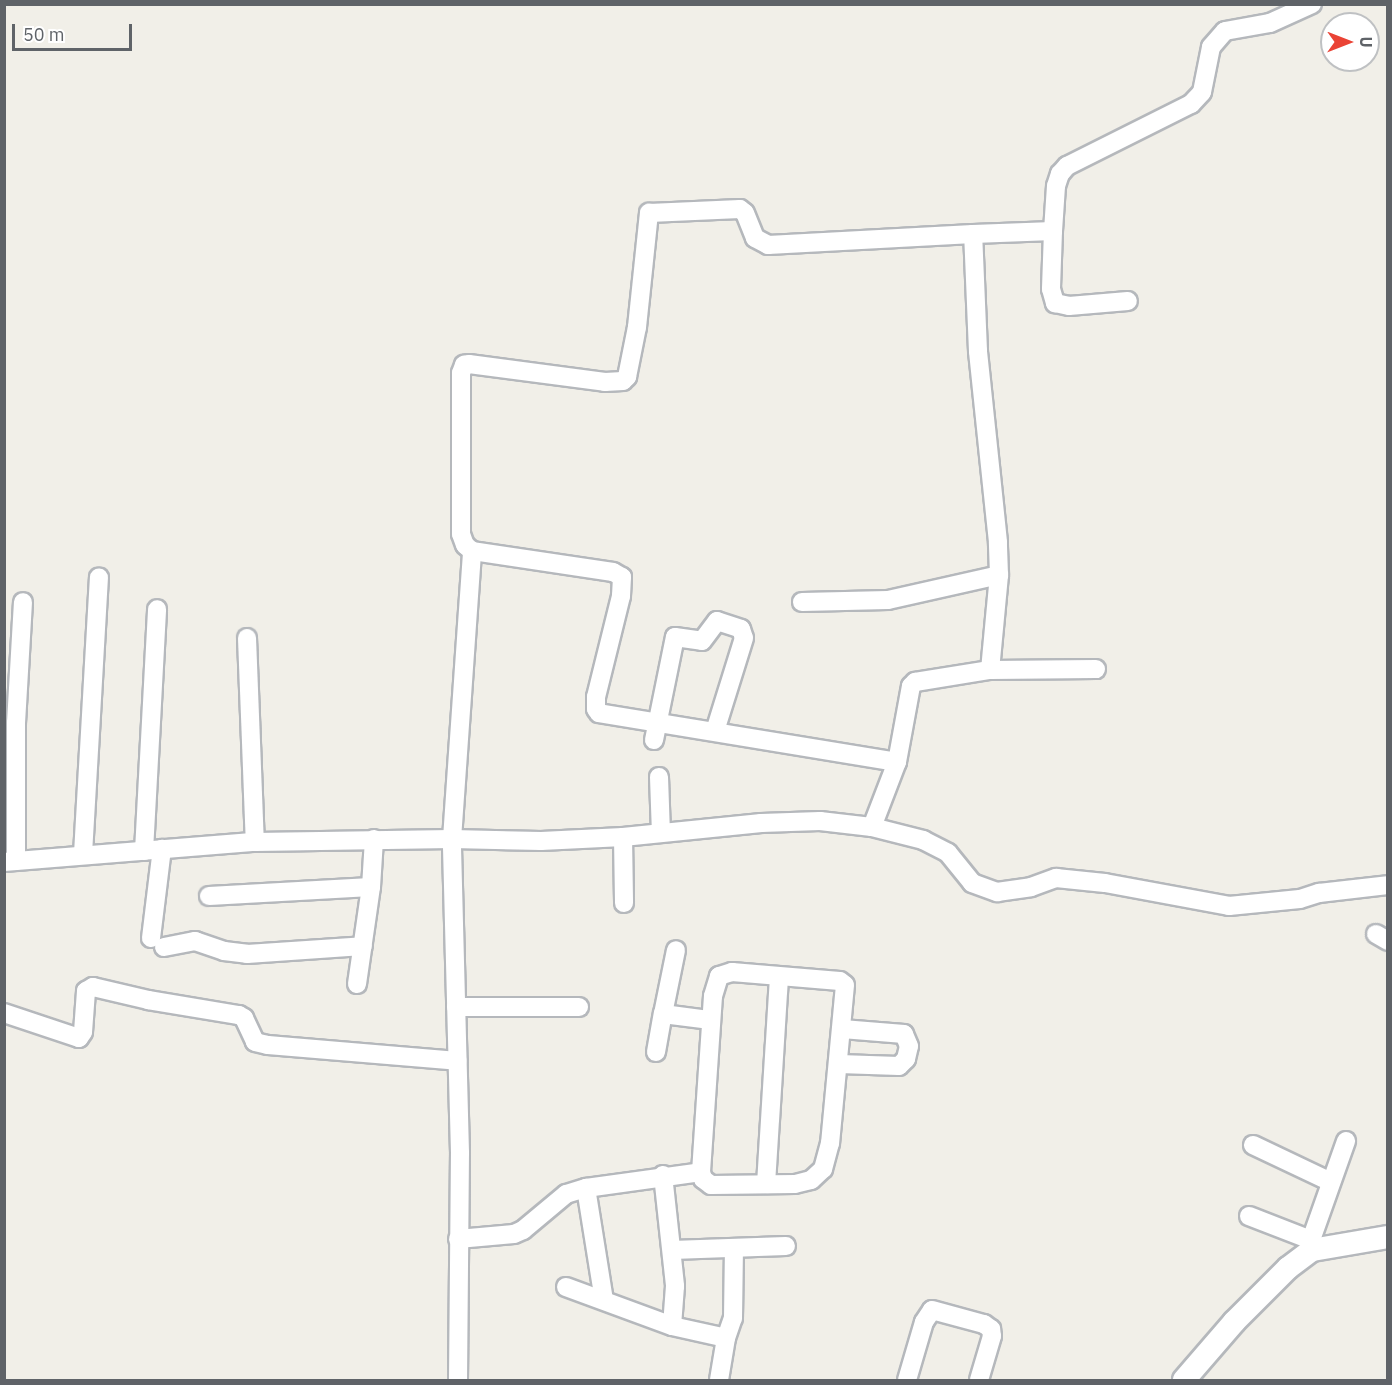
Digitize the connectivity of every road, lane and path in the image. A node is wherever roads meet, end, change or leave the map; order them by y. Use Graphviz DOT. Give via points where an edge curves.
graph roads {
  1 [pos="1271,4"];
  2 [pos="1312,4"];
  3 [pos="1270,23"];
  4 [pos="1053,231"];
  5 [pos="973,234"];
  6 [pos="1128,301"];
  7 [pos="472,551"];
  8 [pos="999,575"];
  9 [pos="99,577"];
  10 [pos="23,602"];
  11 [pos="802,602"];
  12 [pos="158,609"];
  13 [pos="247,638"];
  14 [pos="1096,669"];
  15 [pos="990,670"];
  16 [pos="658,722"];
  17 [pos="715,731"];
  18 [pos="654,740"];
  19 [pos="897,762"];
  20 [pos="659,777"];
  21 [pos="872,827"];
  22 [pos="661,833"];
  23 [pos="623,837"];
  24 [pos="374,839"];
  25 [pos="452,839"];
  26 [pos="255,842"];
  27 [pos="153,850"];
  28 [pos="83,854"];
  29 [pos="10,862"];
  30 [pos="1388,885"];
  31 [pos="371,887"];
  32 [pos="209,896"];
  33 [pos="624,903"];
  34 [pos="363,946"];
  35 [pos="676,950"];
  36 [pos="779,978"];
  37 [pos="357,984"];
  38 [pos="456,1007"];
  39 [pos="579,1007"];
  40 [pos="4,1012"];
  41 [pos="663,1014"];
  42 [pos="709,1020"];
  43 [pos="842,1029"];
  44 [pos="656,1052"];
  45 [pos="457,1061"];
  46 [pos="839,1064"];
  47 [pos="1346,1141"];
  48 [pos="1253,1146"];
  49 [pos="701,1172"];
  50 [pos="663,1175"];
  51 [pos="1331,1182"];
  52 [pos="766,1184"];
  53 [pos="586,1188"];
  54 [pos="1249,1216"];
  55 [pos="1388,1238"];
  56 [pos="458,1239"];
  57 [pos="1311,1245"];
  58 [pos="786,1246"];
  59 [pos="734,1248"];
  60 [pos="672,1250"];
  61 [pos="566,1287"];
  62 [pos="604,1300"];
  63 [pos="672,1326"];
  64 [pos="726,1338"];
  65 [pos="458,1380"];
  66 [pos="719,1380"];
  67 [pos="907,1380"];
  68 [pos="979,1380"];
  69 [pos="1184,1380"];
  1 -- 3 [label="street"];
  2 -- 3 [label="street"];
  3 -- 4 [label="street" via="1225,31 1217,38 1211,47 1202,92 1191,104 1066,166 1056,186"];
  4 -- 5 [label="street"];
  4 -- 6 [label="street" via="1051,289 1055,303 1070,306"];
  5 -- 7 [label="street" via="768,245 756,238 740,209 649,213 637,327 623,381 469,364 463,367 461,534"];
  5 -- 8 [label="street" via="978,351"];
  7 -- 16 [label="street" via="620,575 623,586 596,709"];
  7 -- 25 [label="street"];
  8 -- 11 [label="street" via="888,600"];
  8 -- 15 [label="street"];
  9 -- 28 [label="street"];
  10 -- 29 [label="street"];
  12 -- 27 [label="street"];
  13 -- 26 [label="street"];
  14 -- 15 [label="street"];
  15 -- 19 [label="street" via="915,682 911,686"];
  16 -- 17 [label="street"];
  16 -- 17 [label="street" via="675,637 702,641 717,621 741,629 744,638"];
  16 -- 18 [label="street"];
  17 -- 19 [label="street"];
  19 -- 21 [label="street"];
  20 -- 22 [label="street"];
  21 -- 22 [label="street" via="820,821"];
  21 -- 30 [label="street" via="923,840 948,853 972,883 997,892 1056,878 1229,906"];
  22 -- 23 [label="street"];
  23 -- 25 [label="street" via="540,841"];
  23 -- 33 [label="street"];
  24 -- 25 [label="street"];
  24 -- 26 [label="street"];
  24 -- 31 [label="street"];
  25 -- 38 [label="street"];
  26 -- 27 [label="street"];
  27 -- 28 [label="street"];
  27 -- 34 [label="street" via="158,943 195,940 224,951 247,954"];
  28 -- 29 [label="street"];
  31 -- 32 [label="street"];
  31 -- 34 [label="street"];
  34 -- 37 [label="street"];
  35 -- 41 [label="street"];
  36 -- 42 [label="street" via="732,972 719,976"];
  36 -- 43 [label="street" via="844,982"];
  36 -- 52 [label="street"];
  38 -- 39 [label="street"];
  38 -- 45 [label="street"];
  40 -- 45 [label="street" via="79,1038 83,1032 86,991 93,987 239,1015 255,1042 268,1045"];
  41 -- 42 [label="street"];
  41 -- 44 [label="street"];
  42 -- 49 [label="street"];
  43 -- 46 [label="street"];
  43 -- 46 [label="street" via="904,1034 909,1046 906,1059 899,1065"];
  45 -- 56 [label="street"];
  46 -- 52 [label="street" via="830,1143 823,1168 811,1180"];
  47 -- 51 [label="street"];
  48 -- 51 [label="street"];
  49 -- 50 [label="street"];
  49 -- 52 [label="street" via="711,1185"];
  50 -- 53 [label="street"];
  50 -- 60 [label="street"];
  51 -- 57 [label="street"];
  53 -- 56 [label="street" via="566,1194 514,1234"];
  53 -- 62 [label="street"];
  54 -- 57 [label="street"];
  55 -- 57 [label="street"];
  56 -- 65 [label="street"];
  57 -- 69 [label="street" via="1234,1322"];
  58 -- 59 [label="street"];
  59 -- 60 [label="street"];
  59 -- 64 [label="street" via="733,1318"];
  60 -- 63 [label="street"];
  61 -- 62 [label="street"];
  62 -- 63 [label="street"];
  63 -- 64 [label="street"];
  64 -- 66 [label="street"];
  67 -- 68 [label="street" via="924,1322 932,1310 937,1310 991,1329"];
}
